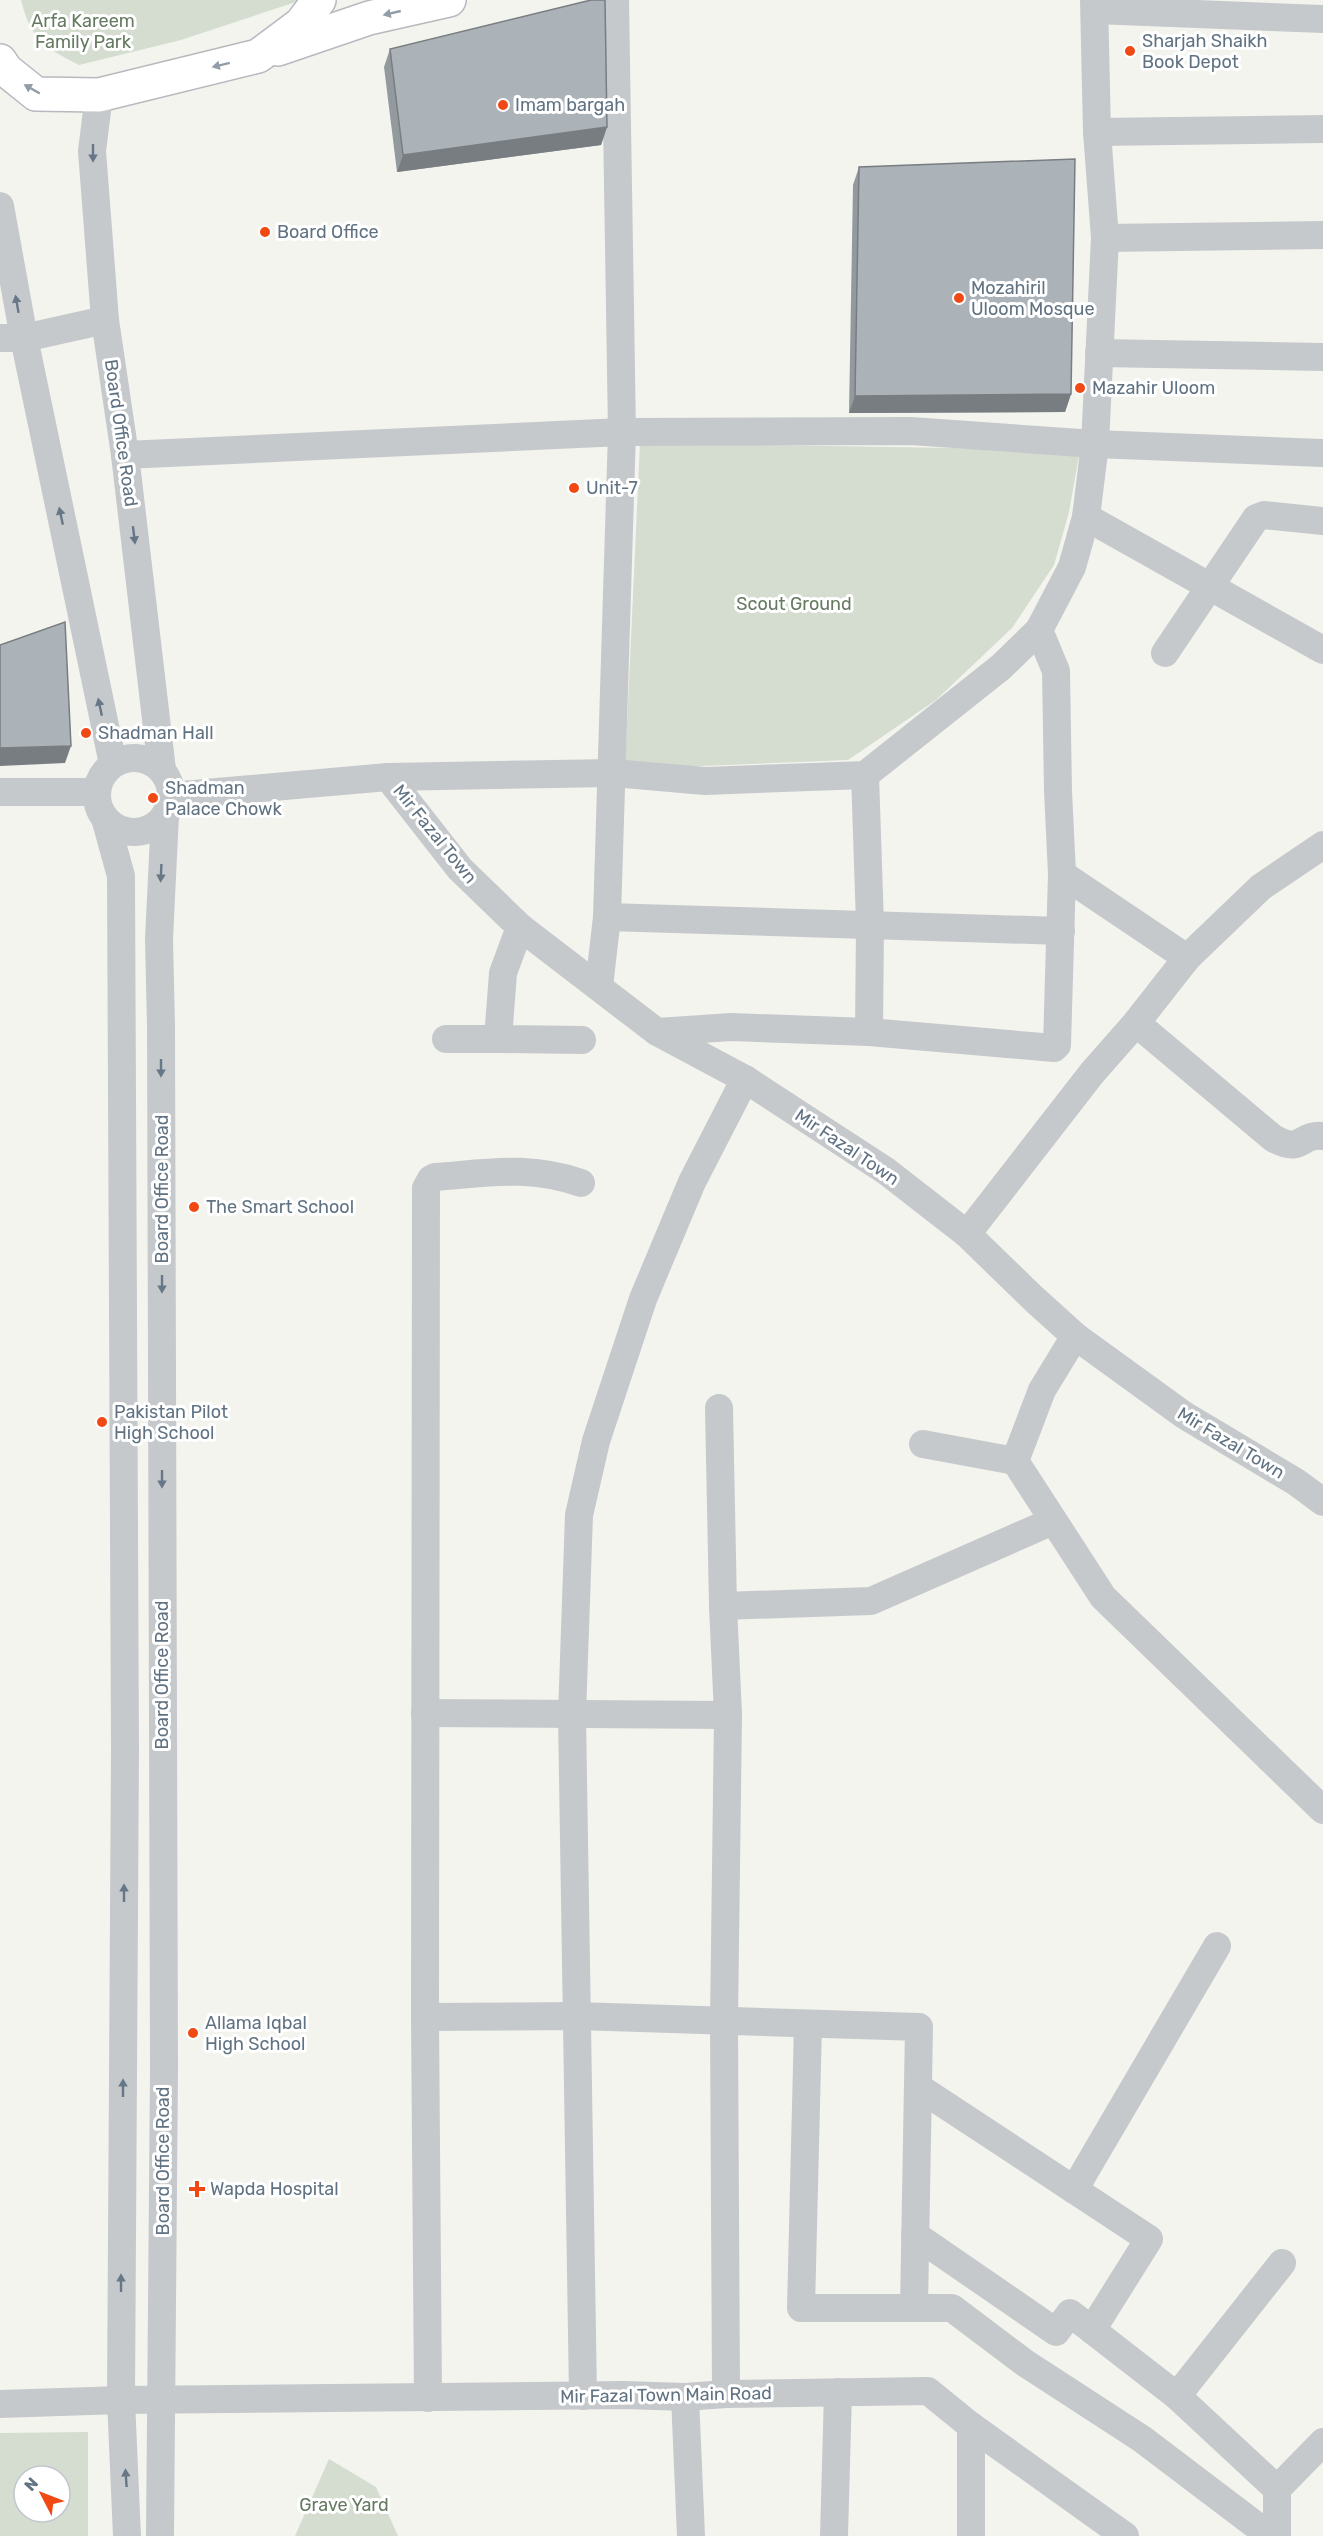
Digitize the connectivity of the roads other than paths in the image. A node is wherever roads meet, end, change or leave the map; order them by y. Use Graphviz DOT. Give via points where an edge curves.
graph roads {
  1 [pos="319,0"];
  2 [pos="449,0"];
  3 [pos="615,0"];
  4 [pos="1094,5"];
  5 [pos="1323,18"];
  6 [pos="258,56"];
  7 [pos="0,61"];
  8 [pos="99,95"];
  9 [pos="1323,129"];
  10 [pos="1097,132"];
  11 [pos="0,206"];
  12 [pos="1323,235"];
  13 [pos="1105,238"];
  14 [pos="105,320"];
  15 [pos="12,338"];
  16 [pos="1099,353"];
  17 [pos="1323,357"];
  18 [pos="622,432"];
  19 [pos="1095,444"];
  20 [pos="1323,453"];
  21 [pos="125,455"];
  22 [pos="1086,517"];
  23 [pos="1323,521"];
  24 [pos="1209,587"];
  25 [pos="1039,630"];
  26 [pos="1323,650"];
  27 [pos="1165,653"];
  28 [pos="113,764"];
  29 [pos="162,770"];
  30 [pos="613,773"];
  31 [pos="865,775"];
  32 [pos="388,777"];
  33 [pos="0,792"];
  34 [pos="97,792"];
  35 [pos="168,805"];
  36 [pos="105,818"];
  37 [pos="1323,845"];
  38 [pos="1062,874"];
  39 [pos="608,917"];
  40 [pos="870,924"];
  41 [pos="519,927"];
  42 [pos="1061,931"];
  43 [pos="1187,958"];
  44 [pos="599,987"];
  45 [pos="1136,1023"];
  46 [pos="657,1032"];
  47 [pos="869,1032"];
  48 [pos="446,1039"];
  49 [pos="498,1039"];
  50 [pos="582,1040"];
  51 [pos="1054,1048"];
  52 [pos="1092,1073"];
  53 [pos="745,1078"];
  54 [pos="1323,1136"];
  55 [pos="581,1183"];
  56 [pos="967,1234"];
  57 [pos="1075,1336"];
  58 [pos="719,1408"];
  59 [pos="923,1444"];
  60 [pos="1015,1461"];
  61 [pos="1323,1502"];
  62 [pos="1053,1521"];
  63 [pos="723,1606"];
  64 [pos="425,1713"];
  65 [pos="572,1715"];
  66 [pos="728,1715"];
  67 [pos="1323,1810"];
  68 [pos="1217,1946"];
  69 [pos="577,2016"];
  70 [pos="425,2017"];
  71 [pos="724,2021"];
  72 [pos="808,2024"];
  73 [pos="918,2087"];
  74 [pos="1074,2190"];
  75 [pos="915,2235"];
  76 [pos="1282,2263"];
  77 [pos="914,2308"];
  78 [pos="1092,2330"];
  79 [pos="838,2392"];
  80 [pos="726,2394"];
  81 [pos="583,2396"];
  82 [pos="1177,2396"];
  83 [pos="685,2397"];
  84 [pos="428,2398"];
  85 [pos="121,2400"];
  86 [pos="160,2400"];
  87 [pos="0,2404"];
  88 [pos="971,2426"];
  89 [pos="1323,2442"];
  90 [pos="1278,2489"];
  91 [pos="127,2536"];
  92 [pos="160,2536"];
  93 [pos="691,2536"];
  94 [pos="834,2536"];
  95 [pos="971,2536"];
  96 [pos="1125,2536"];
  97 [pos="1269,2536"];
  98 [pos="1277,2536"];
  1 -- 6 [label="main road" via="301,24"];
  2 -- 6 [label="main road, one-way" via="369,18"];
  3 -- 18 [label="street"];
  4 -- 5 [label="street"];
  4 -- 10 [label="street"];
  6 -- 8 [label="main road, one-way"];
  8 -- 7 [label="main road, one-way" via="36,94"];
  8 -- 14 [label="street, Board Office Road, one-way" via="92,151"];
  9 -- 10 [label="street"];
  10 -- 13 [label="street"];
  15 -- 11 [label="street, one-way"];
  12 -- 13 [label="street"];
  13 -- 16 [label="street"];
  14 -- 15 [label="street"];
  14 -- 21 [label="street, Board Office Road"];
  28 -- 15 [label="street, one-way"];
  16 -- 17 [label="street"];
  16 -- 19 [label="street"];
  18 -- 19 [label="street" via="911,431"];
  18 -- 21 [label="street"];
  18 -- 30 [label="street"];
  19 -- 20 [label="street"];
  19 -- 22 [label="street"];
  21 -- 29 [label="street, Board Office Road, one-way"];
  22 -- 24 [label="street"];
  22 -- 25 [label="street" via="1072,567"];
  23 -- 24 [label="street" via="1264,515 1256,518"];
  24 -- 26 [label="street"];
  24 -- 27 [label="street"];
  25 -- 31 [label="street" via="974,689"];
  25 -- 38 [label="street" via="1056,671"];
  28 -- 29 [label="street" via="138,757"];
  28 -- 34 [label="street" via="101,778"];
  29 -- 35 [label="street"];
  30 -- 31 [label="street" via="705,781"];
  30 -- 32 [label="street"];
  30 -- 39 [label="street"];
  31 -- 40 [label="street"];
  32 -- 35 [label="street"];
  32 -- 41 [label="street, Mir Fazal Town" via="460,869"];
  33 -- 34 [label="street"];
  34 -- 36 [label="street"];
  35 -- 36 [label="street" via="157,824 136,832 114,826"];
  35 -- 86 [label="street, Board Office Road, one-way" via="159,939 164,2070"];
  85 -- 36 [label="street, Board Office Road, one-way" via="125,1761 122,876"];
  37 -- 43 [label="street" via="1261,887"];
  38 -- 42 [label="street"];
  38 -- 43 [label="street"];
  39 -- 40 [label="street"];
  39 -- 44 [label="street"];
  40 -- 42 [label="street"];
  40 -- 47 [label="street"];
  41 -- 44 [label="street, Mir Fazal Town"];
  41 -- 49 [label="street" via="503,974"];
  42 -- 51 [label="street" via="1059,1042"];
  43 -- 45 [label="street"];
  44 -- 46 [label="street, Mir Fazal Town"];
  45 -- 52 [label="street"];
  45 -- 54 [label="street" via="1273,1138 1287,1146 1315,1135"];
  46 -- 47 [label="street" via="732,1027"];
  46 -- 53 [label="street, Mir Fazal Town"];
  47 -- 51 [label="street"];
  48 -- 49 [label="street"];
  49 -- 50 [label="street"];
  51 -- 52 [label="street"];
  52 -- 56 [label="street"];
  53 -- 56 [label="street, Mir Fazal Town" via="886,1171"];
  53 -- 65 [label="street" via="692,1182 642,1299 596,1441 579,1515"];
  55 -- 64 [label="street" via="534,1171 435,1178 428,1183"];
  56 -- 57 [label="street, Mir Fazal Town"];
  57 -- 60 [label="street" via="1042,1390"];
  57 -- 61 [label="street, Mir Fazal Town" via="1184,1415"];
  58 -- 63 [label="street"];
  59 -- 60 [label="street"];
  60 -- 62 [label="street"];
  62 -- 63 [label="street" via="871,1602"];
  62 -- 67 [label="street" via="1103,1597"];
  63 -- 66 [label="street"];
  64 -- 65 [label="street"];
  64 -- 70 [label="street"];
  65 -- 66 [label="street"];
  65 -- 69 [label="street"];
  66 -- 71 [label="street"];
  68 -- 74 [label="street"];
  69 -- 70 [label="street"];
  69 -- 71 [label="street"];
  69 -- 81 [label="street"];
  70 -- 84 [label="street"];
  71 -- 72 [label="street"];
  71 -- 80 [label="street"];
  72 -- 73 [label="street" via="919,2027"];
  72 -- 77 [label="street" via="801,2308"];
  73 -- 74 [label="street"];
  73 -- 75 [label="street"];
  74 -- 78 [label="street" via="1149,2239"];
  75 -- 77 [label="street"];
  75 -- 78 [label="street" via="1056,2332 1070,2313"];
  76 -- 82 [label="street"];
  77 -- 97 [label="street" via="952,2308 1025,2363 1142,2439"];
  78 -- 82 [label="street"];
  79 -- 80 [label="street, Mir Fazal Town Main Road"];
  79 -- 88 [label="street, Mir Fazal Town Main Road" via="928,2391"];
  79 -- 94 [label="street"];
  80 -- 83 [label="street, Mir Fazal Town Main Road"];
  81 -- 83 [label="street, Mir Fazal Town Main Road"];
  81 -- 84 [label="street, Mir Fazal Town Main Road"];
  82 -- 90 [label="street"];
  83 -- 93 [label="street"];
  84 -- 86 [label="street, Mir Fazal Town Main Road"];
  85 -- 86 [label="street, Mir Fazal Town Main Road"];
  85 -- 87 [label="street, Mir Fazal Town Main Road"];
  91 -- 85 [label="street, Board Office Road, one-way"];
  86 -- 92 [label="street, Board Office Road"];
  88 -- 95 [label="street"];
  88 -- 96 [label="street, Mir Fazal Town Main Road"];
  89 -- 90 [label="street"];
  90 -- 98 [label="street"];
}
